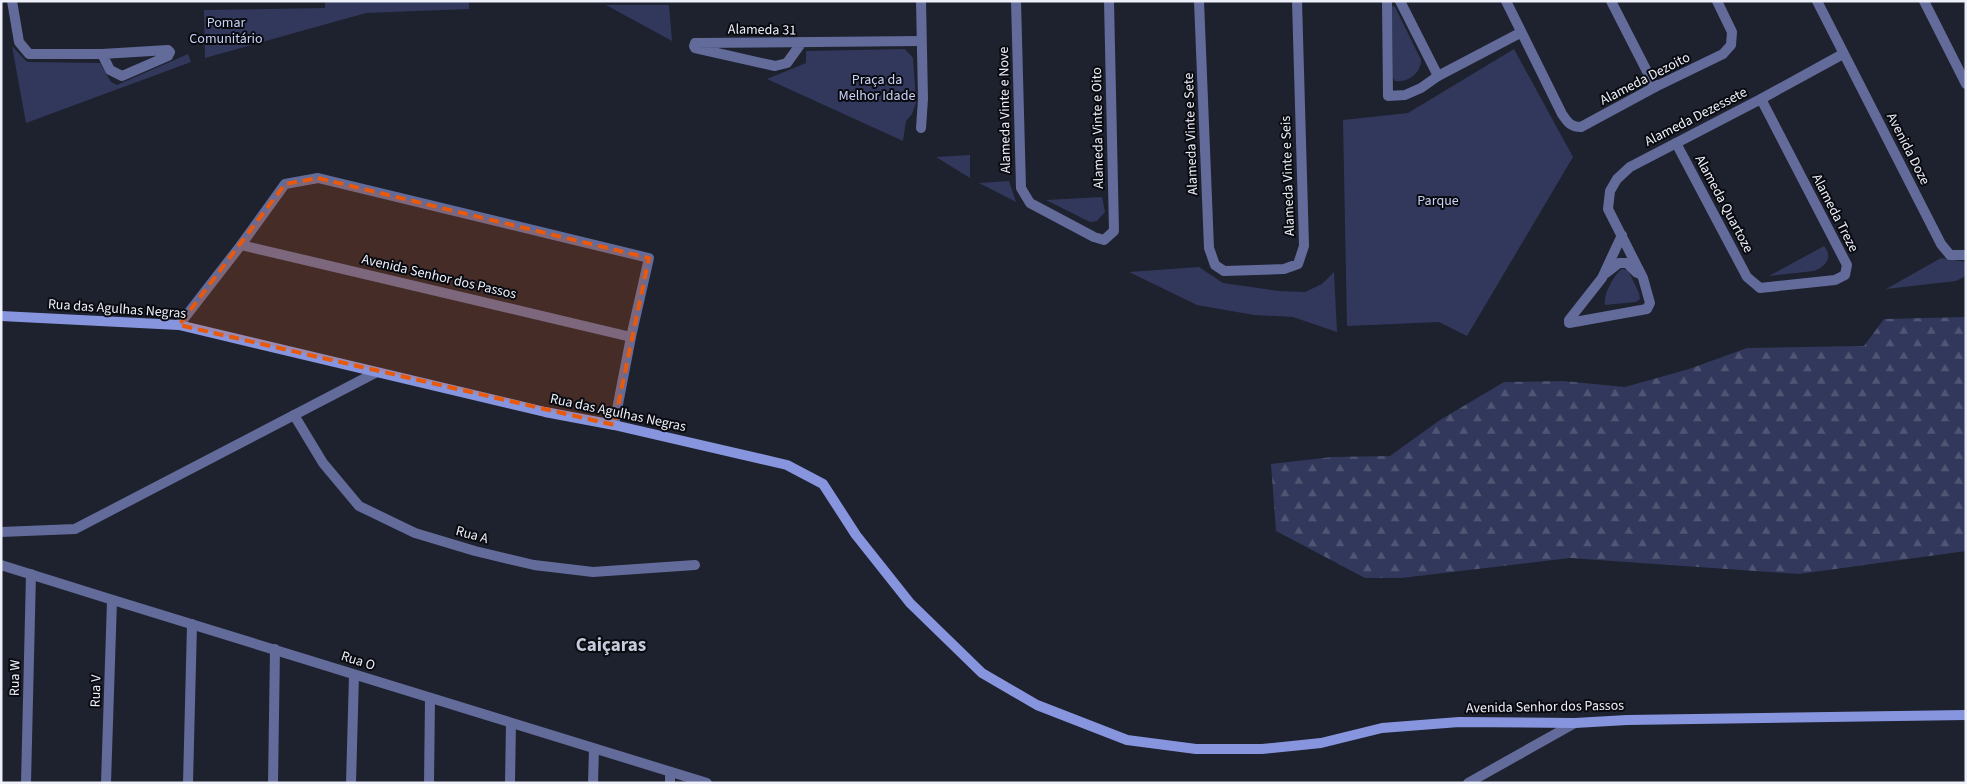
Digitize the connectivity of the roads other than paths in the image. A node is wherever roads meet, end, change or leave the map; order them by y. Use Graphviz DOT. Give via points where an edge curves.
graph roads {
  1 [pos="12,1"];
  2 [pos="921,1"];
  3 [pos="1016,1"];
  4 [pos="1109,1"];
  5 [pos="1199,1"];
  6 [pos="1297,1"];
  7 [pos="1387,1"];
  8 [pos="1400,1"];
  9 [pos="1506,1"];
  10 [pos="1611,1"];
  11 [pos="1717,1"];
  12 [pos="1817,1"];
  13 [pos="1924,1"];
  14 [pos="1520,33"];
  15 [pos="921,41"];
  16 [pos="802,42"];
  17 [pos="102,54"];
  18 [pos="1843,54"];
  19 [pos="1438,76"];
  20 [pos="1966,84"];
  21 [pos="1655,87"];
  22 [pos="1762,99"];
  23 [pos="921,128"];
  24 [pos="1676,143"];
  25 [pos="1622,235"];
  26 [pos="1094,237"];
  27 [pos="241,245"];
  28 [pos="1966,255"];
  29 [pos="1216,265"];
  30 [pos="1747,277"];
  31 [pos="1602,278"];
  32 [pos="1642,278"];
  33 [pos="1,316"];
  34 [pos="179,325"];
  35 [pos="631,337"];
  36 [pos="375,373"];
  37 [pos="294,415"];
  38 [pos="614,425"];
  39 [pos="1,532"];
  40 [pos="1,565"];
  41 [pos="694,565"];
  42 [pos="31,574"];
  43 [pos="112,601"];
  44 [pos="192,624"];
  45 [pos="275,649"];
  46 [pos="354,675"];
  47 [pos="430,699"];
  48 [pos="1966,715"];
  49 [pos="511,723"];
  50 [pos="1575,723"];
  51 [pos="1127,740"];
  52 [pos="594,749"];
  53 [pos="670,772"];
  54 [pos="26,783"];
  55 [pos="106,783"];
  56 [pos="188,783"];
  57 [pos="272,783"];
  58 [pos="351,783"];
  59 [pos="429,783"];
  60 [pos="510,783"];
  61 [pos="593,783"];
  62 [pos="670,783"];
  63 [pos="707,783"];
  64 [pos="1468,783"];
  1 -- 17 [label="street" via="18,42 29,54"];
  2 -- 15 [label="street"];
  3 -- 26 [label="street, Alameda Vinte e Nove" via="1021,188 1030,203"];
  4 -- 26 [label="street, Alameda Vinte e Oito" via="1114,231 1104,240"];
  5 -- 29 [label="street, Alameda Vinte e Sete" via="1209,248"];
  6 -- 29 [label="street, Alameda Vinte e Seis" via="1304,246 1298,264 1284,269 1224,271"];
  7 -- 19 [label="street" via="1388,96 1405,95"];
  8 -- 19 [label="street"];
  9 -- 14 [label="street"];
  10 -- 21 [label="street"];
  11 -- 21 [label="street, Alameda Dezoito" via="1732,32 1731,45 1723,54"];
  12 -- 18 [label="street, Avenida Doze"];
  13 -- 20 [label="street"];
  14 -- 19 [label="street"];
  14 -- 21 [label="street, Alameda Dezoito" via="1568,122 1574,127 1581,127"];
  15 -- 16 [label="street"];
  15 -- 23 [label="street"];
  16 -- 16 [label="street, Alameda 31" via="695,43 694,46 775,66 786,62"];
  17 -- 17 [label="street" via="110,70 122,76 170,54 168,50"];
  18 -- 22 [label="street, Alameda Dezessete"];
  18 -- 28 [label="street, Avenida Doze" via="1941,244 1950,255"];
  22 -- 24 [label="street, Alameda Dezessete"];
  22 -- 30 [label="street, Alameda Treze" via="1846,265 1845,275 1834,280 1760,288"];
  24 -- 25 [label="street, Alameda Dezessete" via="1630,167 1617,179 1610,191 1608,209"];
  24 -- 30 [label="street, Alameda Quartoze"];
  25 -- 31 [label="street"];
  25 -- 32 [label="street, Alameda Dezessete"];
  27 -- 34 [label="street"];
  27 -- 35 [label="street, Avenida Senhor dos Passos"];
  27 -- 35 [label="street" via="285,184 318,178 649,258"];
  31 -- 32 [label="street" via="1619,263 1627,263"];
  31 -- 32 [label="street, Alameda Dezessete" via="1569,323 1647,309 1650,302"];
  33 -- 34 [label="street, Rua das Agulhas Negras"];
  34 -- 36 [label="street, Rua das Agulhas Negras"];
  35 -- 38 [label="street"];
  36 -- 37 [label="street"];
  36 -- 38 [label="street, Rua das Agulhas Negras"];
  37 -- 39 [label="street" via="75,529"];
  37 -- 41 [label="street, Rua A" via="323,463 359,506 415,533 534,565 593,572"];
  38 -- 51 [label="street, Rua das Agulhas Negras" via="787,465 823,484 856,535 910,602 982,672 1037,706"];
  40 -- 42 [label="street, Rua O"];
  42 -- 43 [label="street, Rua O"];
  42 -- 54 [label="street, Rua W"];
  43 -- 44 [label="street, Rua O"];
  43 -- 55 [label="street, Rua V"];
  44 -- 45 [label="street, Rua O"];
  44 -- 56 [label="street"];
  45 -- 46 [label="street, Rua O"];
  45 -- 57 [label="street"];
  46 -- 47 [label="street, Rua O"];
  46 -- 58 [label="street"];
  47 -- 49 [label="street, Rua O"];
  47 -- 59 [label="street"];
  48 -- 50 [label="street, Avenida Senhor dos Passos"];
  49 -- 52 [label="street, Rua O"];
  49 -- 60 [label="street"];
  50 -- 51 [label="street, Avenida Senhor dos Passos" via="1459,722 1382,728 1321,743 1262,748 1196,749"];
  50 -- 64 [label="street"];
  52 -- 53 [label="street, Rua O"];
  52 -- 61 [label="street"];
  53 -- 62 [label="street"];
  53 -- 63 [label="street, Rua O"];
}
